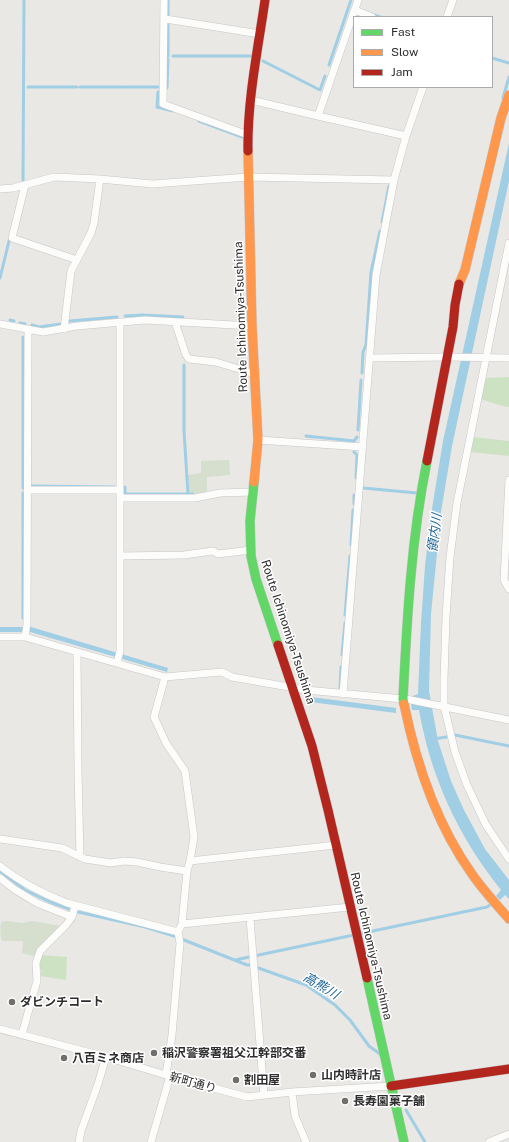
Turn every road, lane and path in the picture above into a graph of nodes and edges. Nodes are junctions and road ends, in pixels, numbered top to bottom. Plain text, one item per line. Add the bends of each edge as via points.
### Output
1 (164, 0) edge
2 (265, 0) edge
3 (358, 0) edge
4 (453, 0) edge
5 (354, 10) junction
6 (369, 16) edge
7 (447, 16) edge
8 (164, 20) junction
9 (260, 34) junction
10 (423, 88) edge
11 (509, 95) edge
12 (251, 100) junction
13 (318, 116) junction
14 (248, 135) junction
15 (406, 136) junction
16 (249, 177) junction
17 (100, 179) junction
18 (394, 180) junction
19 (25, 185) junction
20 (0, 189) edge
21 (509, 243) edge
22 (77, 260) junction
23 (120, 322) junction
24 (175, 322) junction
25 (0, 324) edge
26 (252, 326) junction
27 (64, 328) junction
28 (28, 330) junction
29 (448, 357) junction
30 (369, 358) junction
31 (484, 358) junction
32 (509, 358) edge
33 (255, 374) junction
34 (258, 440) junction
35 (363, 447) junction
36 (509, 480) edge
37 (28, 490) junction
38 (120, 490) junction
39 (253, 492) junction
40 (120, 498) junction
41 (251, 550) junction
42 (120, 556) junction
43 (508, 586) edge
44 (25, 635) junction
45 (0, 637) edge
46 (78, 652) junction
47 (118, 658) junction
48 (165, 677) junction
49 (293, 688) junction
50 (343, 694) junction
51 (404, 699) junction
52 (442, 706) junction
53 (509, 720) edge
54 (0, 839) edge
55 (336, 845) junction
56 (80, 857) junction
57 (509, 859) edge
58 (190, 861) junction
59 (0, 866) edge
60 (187, 871) junction
61 (0, 878) edge
62 (75, 907) junction
63 (350, 907) junction
64 (72, 917) junction
65 (250, 918) junction
66 (509, 919) edge
67 (182, 924) junction
68 (179, 934) junction
69 (0, 1029) edge
70 (22, 1034) junction
71 (106, 1057) junction
72 (509, 1069) edge
73 (168, 1076) junction
74 (391, 1086) junction
75 (292, 1092) junction
76 (264, 1095) junction
77 (509, 1134) edge
78 (79, 1142) edge
79 (151, 1142) edge
80 (306, 1142) edge
81 (404, 1142) edge
82 (489, 1142) edge

1 - 8 street
2 - 9 main road, Route Ichinomiya-Tsushima
3 - 5 street
4 - 7 street
5 - 6 street
5 - 13 street
8 - 9 street
8 - 14 street via 163,104
9 - 12 main road, Route Ichinomiya-Tsushima
10 - 15 street
11 - 29 main road via 501,118 466,270 454,303
12 - 13 street
12 - 14 main road, Route Ichinomiya-Tsushima
13 - 15 street
14 - 16 main road, Route Ichinomiya-Tsushima
15 - 18 street
16 - 17 street via 152,184
16 - 18 street
16 - 26 main road, Route Ichinomiya-Tsushima
17 - 19 street via 54,177
17 - 22 street via 93,228
18 - 30 street via 376,275
19 - 20 street
19 - 22 street via 12,238
21 - 31 street
22 - 27 street via 71,271
23 - 24 street
23 - 27 street
23 - 38 street
24 - 26 street
24 - 33 street via 189,359 216,362
25 - 28 street
26 - 33 main road, Route Ichinomiya-Tsushima
27 - 28 street via 43,332
28 - 37 street
29 - 30 street
29 - 31 street
29 - 51 main road via 422,485 411,566
30 - 35 street
31 - 32 street
31 - 52 street via 452,541
33 - 34 main road, Route Ichinomiya-Tsushima
34 - 35 street
34 - 39 main road, Route Ichinomiya-Tsushima
35 - 50 street
36 - 43 street via 504,580
37 - 38 street
37 - 44 street
38 - 40 street
39 - 40 street via 220,493 195,498
39 - 41 main road, Route Ichinomiya-Tsushima
40 - 42 street
41 - 42 street via 218,554 213,551 184,555
41 - 49 main road, Route Ichinomiya-Tsushima via 256,579
42 - 47 street
44 - 45 street
44 - 46 street
46 - 47 street
46 - 56 street
47 - 48 street
48 - 49 street via 222,672 232,677
48 - 58 street via 154,717 166,743 185,771 194,837
49 - 50 street
49 - 55 main road, Route Ichinomiya-Tsushima via 312,746
50 - 51 street
51 - 52 street
51 - 66 main road via 410,733 439,816 471,873
52 - 53 street
52 - 57 street via 467,785 486,824
54 - 56 street via 62,848
55 - 58 street
55 - 63 main road, Route Ichinomiya-Tsushima
56 - 60 street via 111,863 124,860
58 - 60 street
59 - 62 street via 30,886
60 - 67 street
61 - 64 street via 37,903
62 - 64 street
62 - 68 street via 128,918
63 - 65 street
63 - 74 main road, Route Ichinomiya-Tsushima
64 - 70 street via 40,951 36,963 37,981
65 - 67 street
65 - 76 street
67 - 68 street
68 - 73 street
69 - 70 street, 新町通り
70 - 71 street, 新町通り
71 - 73 street, 新町通り
71 - 78 street
72 - 74 main road
73 - 76 street, 新町通り via 247,1097
73 - 79 street
74 - 75 street, 新町通り
74 - 81 main road, Route Ichinomiya-Tsushima
75 - 76 street, 新町通り
75 - 80 street via 295,1116
77 - 82 street

